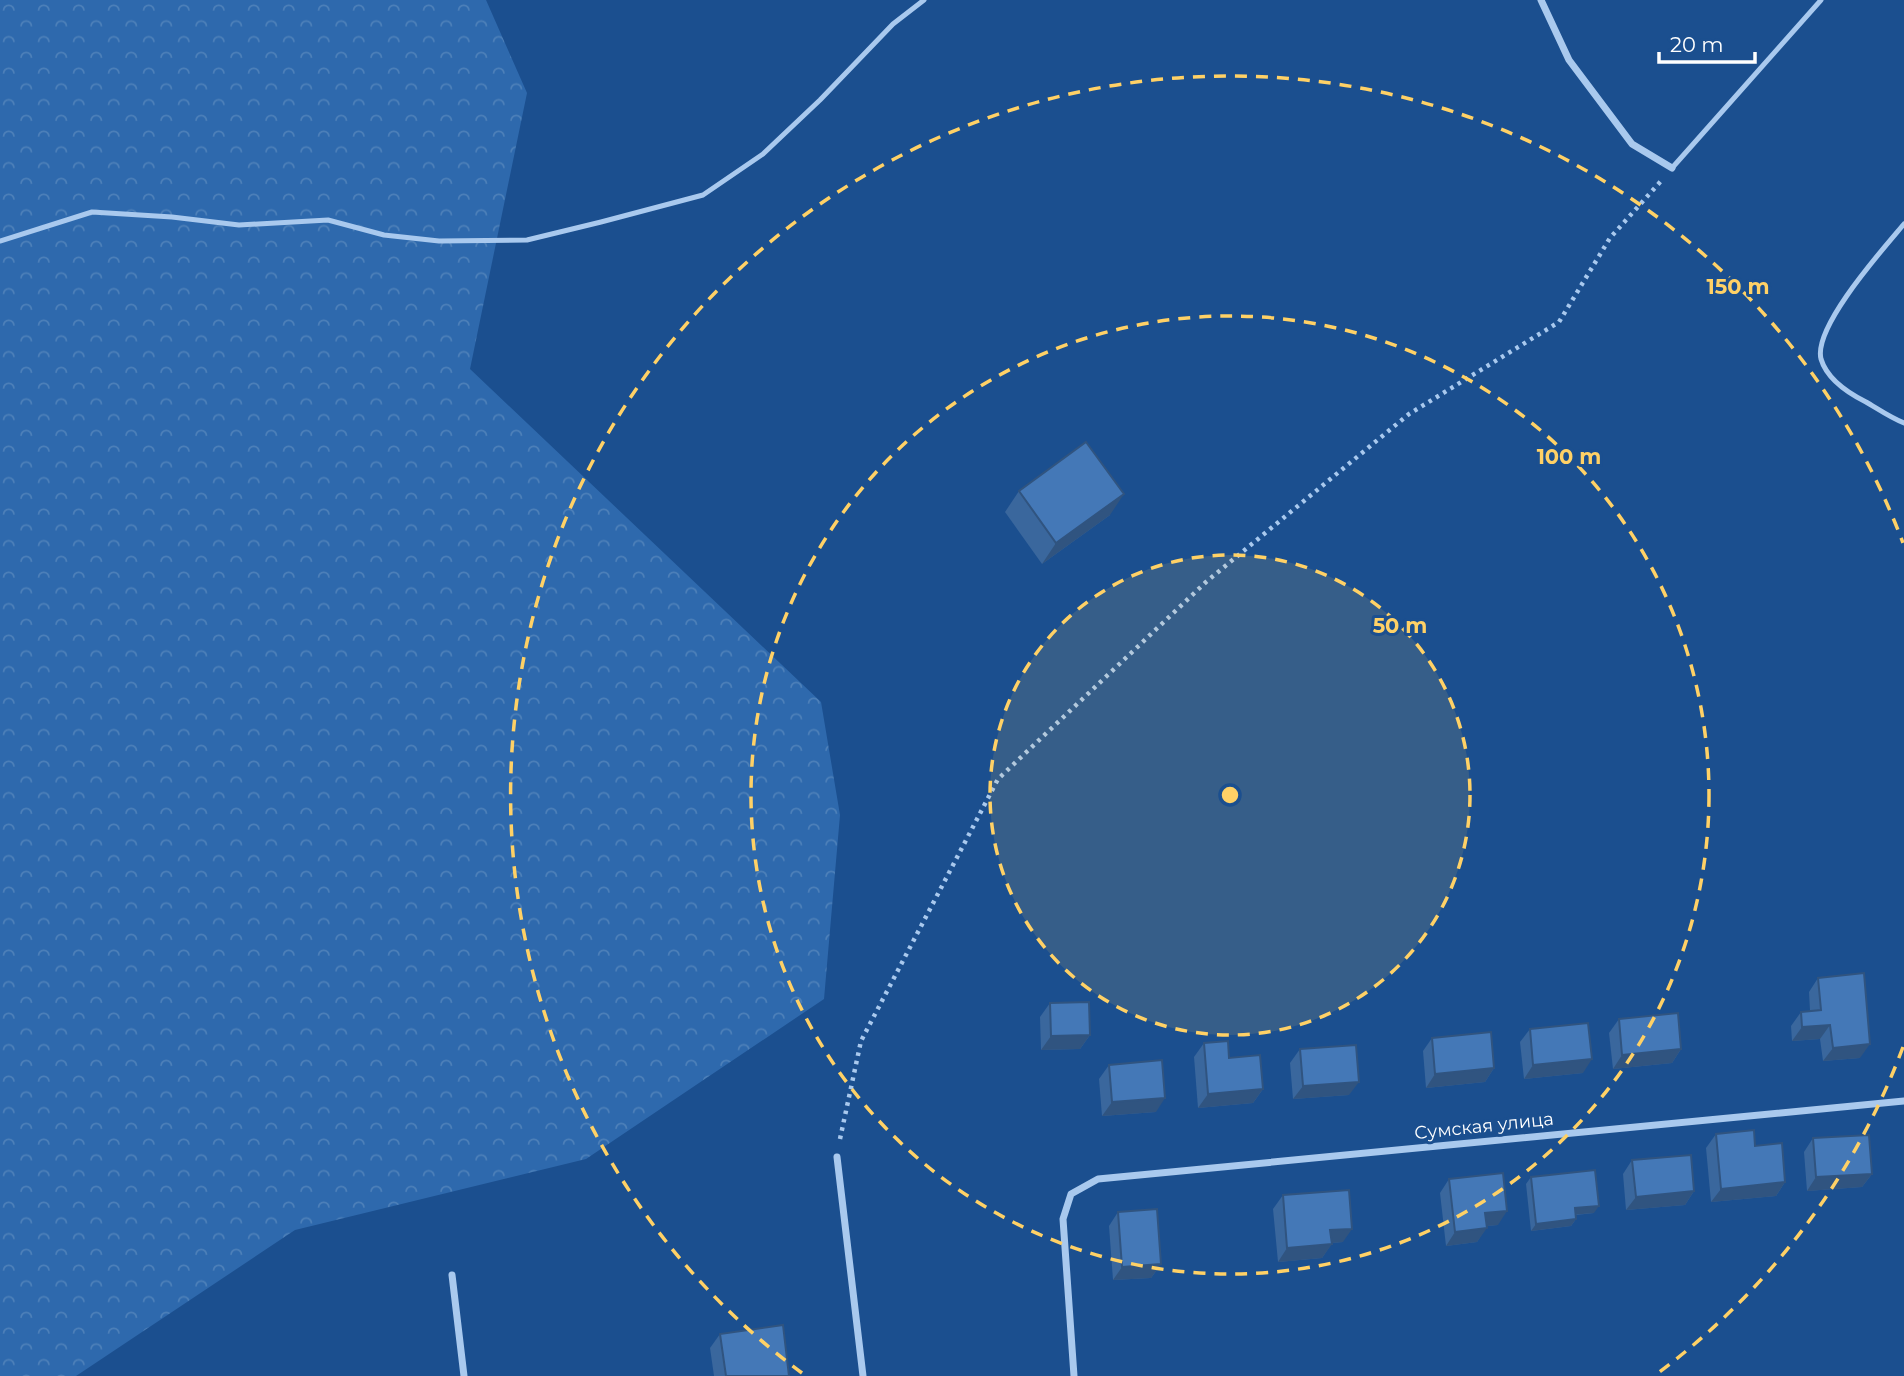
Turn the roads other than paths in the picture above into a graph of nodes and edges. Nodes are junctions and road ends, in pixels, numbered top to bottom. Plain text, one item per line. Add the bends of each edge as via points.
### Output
1 (924, 0) edge
2 (1541, 0) edge
3 (1821, 0) edge
4 (1672, 168) joint
5 (1904, 224) edge
6 (0, 241) edge
7 (1904, 423) edge
8 (1904, 1101) edge
9 (837, 1157) road end
10 (452, 1275) dead end
11 (464, 1376) edge
12 (863, 1376) edge
13 (1074, 1376) edge

1 - 6 lane via 893,24 763,155 703,195 600,222 527,240 439,241 384,235 328,220 239,225 92,212
2 - 4 street via 1569,60 1632,144
3 - 4 lane
5 - 7 lane via 1834,315 1823,336 1820,356 1828,374 1855,396
8 - 13 street, Сумская улица via 1098,1180 1071,1194 1063,1219
9 - 12 street
10 - 11 street

